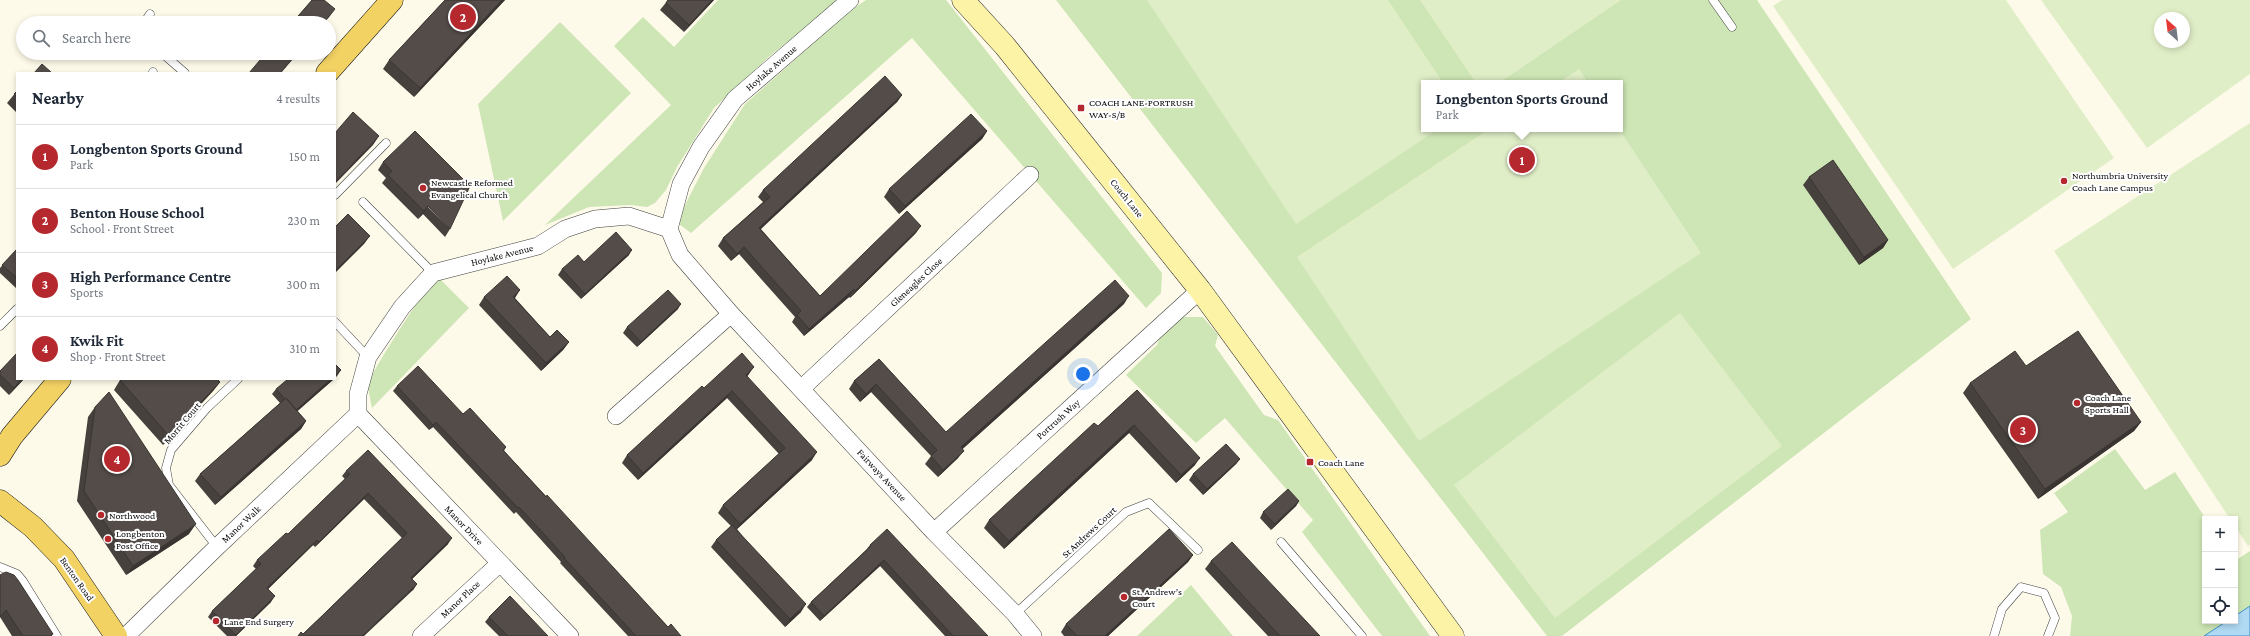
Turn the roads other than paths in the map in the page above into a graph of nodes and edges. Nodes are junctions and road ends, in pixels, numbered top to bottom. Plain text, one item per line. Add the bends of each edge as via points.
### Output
1 (392, 0) edge
2 (850, 0) edge
3 (963, 0) edge
4 (1713, 0) edge
5 (1732, 27) dead end
6 (170, 60) edge
7 (184, 72) edge
8 (327, 72) edge
9 (386, 143) dead end
10 (1030, 175) dead end
11 (336, 194) edge
12 (363, 202) dead end
13 (669, 229) junction
14 (433, 273) junction
15 (1200, 290) junction
16 (16, 310) edge
17 (731, 314) junction
18 (336, 323) edge
19 (0, 326) edge
20 (368, 357) junction
21 (59, 380) edge
22 (237, 380) edge
23 (802, 388) junction
24 (358, 414) junction
25 (616, 416) dead end
26 (0, 455) edge
27 (0, 501) edge
28 (934, 532) junction
29 (1281, 542) dead end
30 (217, 547) junction
31 (1198, 550) dead end
32 (500, 563) junction
33 (0, 568) edge
34 (1015, 614) junction
35 (57, 636) edge
36 (116, 636) edge
37 (126, 636) edge
38 (421, 636) edge
39 (570, 636) edge
40 (1033, 636) edge
41 (1362, 636) edge
42 (1453, 636) edge
43 (1994, 636) edge
44 (2048, 636) edge

1 - 8 main road
2 - 13 street, Hoylake Avenue via 734,99 701,147 681,184
3 - 15 street, Coach Lane via 1005,46
4 - 5 lane
6 - 7 lane
9 - 11 lane
10 - 23 street, Gleneagles Close
12 - 14 lane
13 - 14 street, Hoylake Avenue via 629,216 595,219 566,229 538,246
13 - 17 street, Fairways Avenue via 680,255
14 - 20 street via 402,307
15 - 28 street, Portrush Way
15 - 42 street, Coach Lane
16 - 19 lane
17 - 23 street, Fairways Avenue
17 - 25 street
18 - 20 lane
20 - 24 street via 358,394
21 - 26 main road via 12,436
22 - 30 lane, Morrit Court via 207,408 171,450 166,468 169,485
23 - 28 street, Fairways Avenue
24 - 30 street, Manor Walk
24 - 32 street, Manor Drive
27 - 36 main road, Benton Road via 33,527 64,559
28 - 34 street, Fairways Avenue
29 - 41 lane
30 - 37 street, Manor Walk
31 - 34 lane, St Andrews Court via 1149,503 1126,512
32 - 38 street, Manor Place
32 - 39 street, Manor Drive
33 - 35 lane via 17,574 23,581
34 - 40 street, Fairways Avenue
43 - 44 lane via 2002,609 2021,587 2044,593 2055,618

